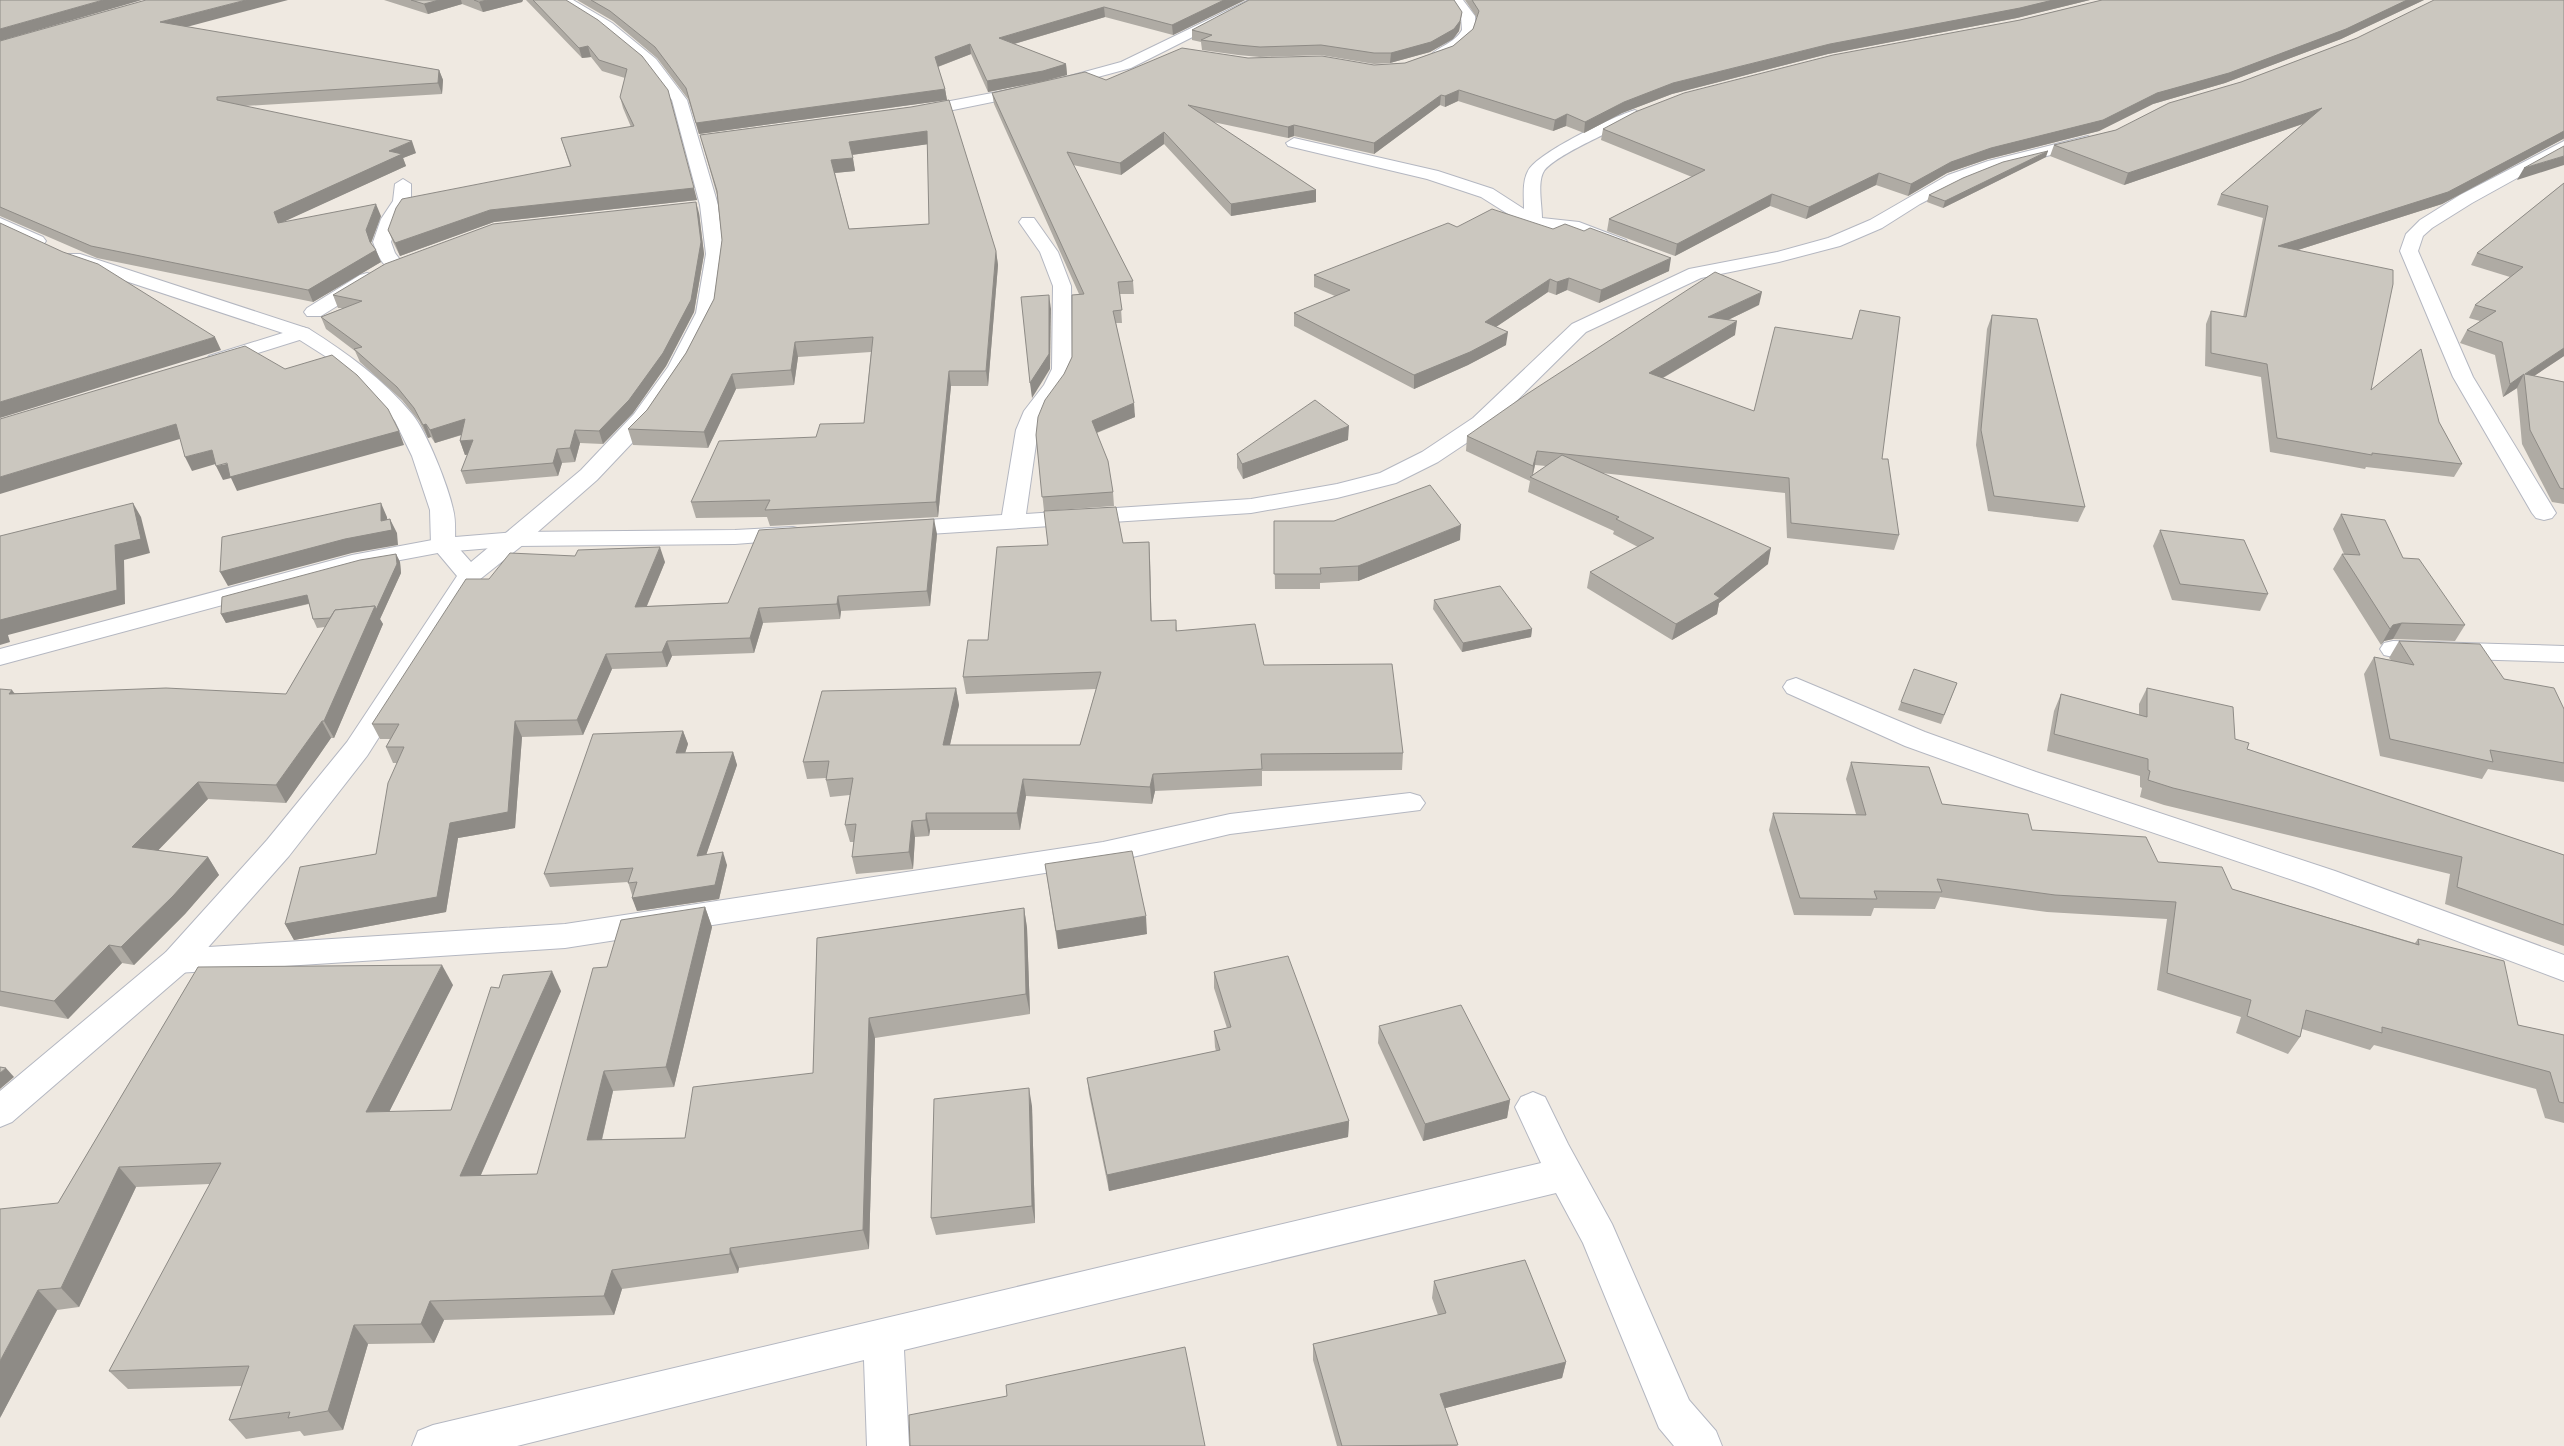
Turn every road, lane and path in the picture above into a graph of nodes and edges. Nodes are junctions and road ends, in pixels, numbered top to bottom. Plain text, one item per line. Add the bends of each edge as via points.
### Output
1 (564, 0) edge
2 (1259, 0) edge
3 (1456, 0) edge
4 (1158, 49) junction
5 (1186, 53) edge
6 (1423, 62) edge
7 (1652, 108) edge
8 (904, 114) edge
9 (2106, 136) edge
10 (1294, 143) edge
11 (2564, 146) edge
12 (403, 184) dead end
13 (1028, 222) dead end
14 (1533, 222) junction
15 (0, 223) edge
16 (1635, 249) edge
17 (412, 258) edge
18 (1670, 263) dead end
19 (395, 265) junction
20 (1696, 273) junction
21 (314, 312) dead end
22 (302, 333) junction
23 (198, 366) edge
24 (2544, 513) dead end
25 (1013, 522) junction
26 (874, 530) edge
27 (814, 533) edge
28 (516, 538) junction
29 (443, 545) junction
30 (470, 575) junction
31 (2393, 649) dead end
32 (2564, 654) edge
33 (0, 657) edge
34 (1796, 687) dead end
35 (1410, 803) dead end
36 (177, 961) junction
37 (2564, 968) edge
38 (1533, 1107) dead end
39 (0, 1112) edge
40 (1567, 1175) junction
41 (883, 1336) junction
42 (447, 1445) edge
43 (888, 1446) edge
44 (1701, 1446) edge

1 - 28 street via 607,26 651,62 679,100 697,142 700,206 715,254 706,314 678,367 642,419 589,475
2 - 4 street
3 - 6 street via 1469,17 1470,28 1464,38 1447,52
4 - 5 street
4 - 8 street via 1126,65 1046,88
7 - 14 street via 1566,150 1537,168 1532,181
9 - 20 street via 1994,164 1954,180 1876,224 1834,242 1779,257
10 - 14 street via 1432,175 1487,193
11 - 24 street via 2426,224 2415,234 2410,251 2462,377
12 - 19 street via 402,201 390,219 382,242
13 - 25 street via 1049,252 1062,286 1062,369 1035,411 1027,430
14 - 16 street via 1573,226
15 - 22 street via 76,259
17 - 19 street
18 - 20 street
19 - 21 street
20 - 25 street via 1580,328 1481,423 1430,457 1388,478 1337,491 1251,506
22 - 23 street
22 - 29 street via 371,384 405,419 423,456 442,510
25 - 26 street
27 - 28 street via 735,537
28 - 29 street
28 - 30 street
29 - 30 street
29 - 33 street via 361,560
30 - 36 street via 357,750 278,848
31 - 32 street
34 - 37 street via 1914,739 2026,780 2324,879
35 - 36 street via 1230,824 1103,853 565,936
36 - 39 street
38 - 40 street
40 - 41 street via 1526,1182
40 - 44 street via 1599,1236 1674,1414
41 - 42 street
41 - 43 street

